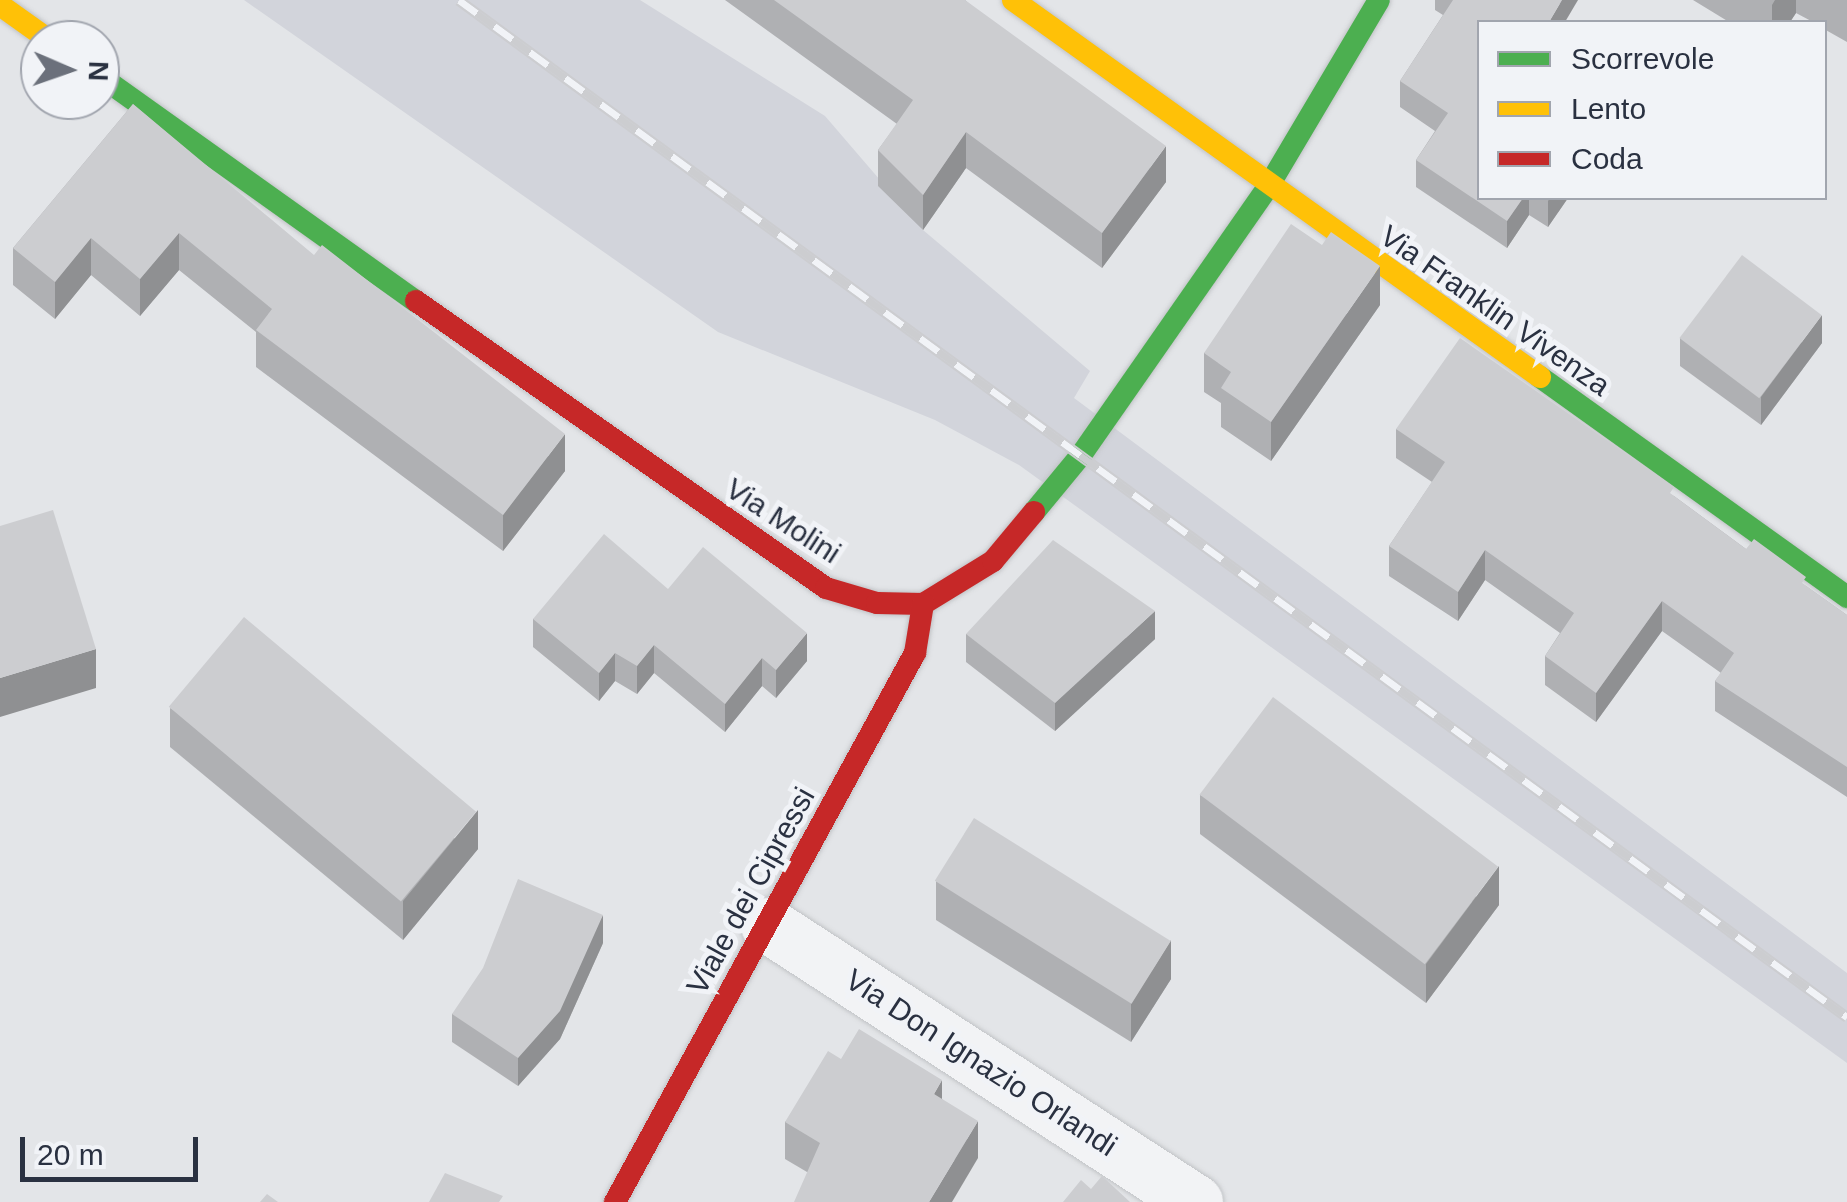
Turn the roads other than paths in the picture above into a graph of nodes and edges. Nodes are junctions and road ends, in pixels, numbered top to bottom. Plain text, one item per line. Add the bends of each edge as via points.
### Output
1 (1013, 0) edge
2 (1379, 0) edge
3 (0, 5) edge
4 (21, 20) edge
5 (120, 90) edge
6 (1268, 187) junction
7 (1847, 597) edge
8 (923, 604) junction
9 (768, 925) junction
10 (615, 1202) edge
11 (1195, 1202) edge

1 - 6 main road, Via Franklin Vivenza
2 - 6 main road
3 - 4 main road
5 - 8 main road, Via Molini via 786,565 826,588 876,602
6 - 7 main road, Via Franklin Vivenza
6 - 8 main road via 1024,530 994,562
8 - 9 main road, Viale dei Cipressi via 915,652
9 - 10 main road, Viale dei Cipressi
9 - 11 street, Via Don Ignazio Orlandi

